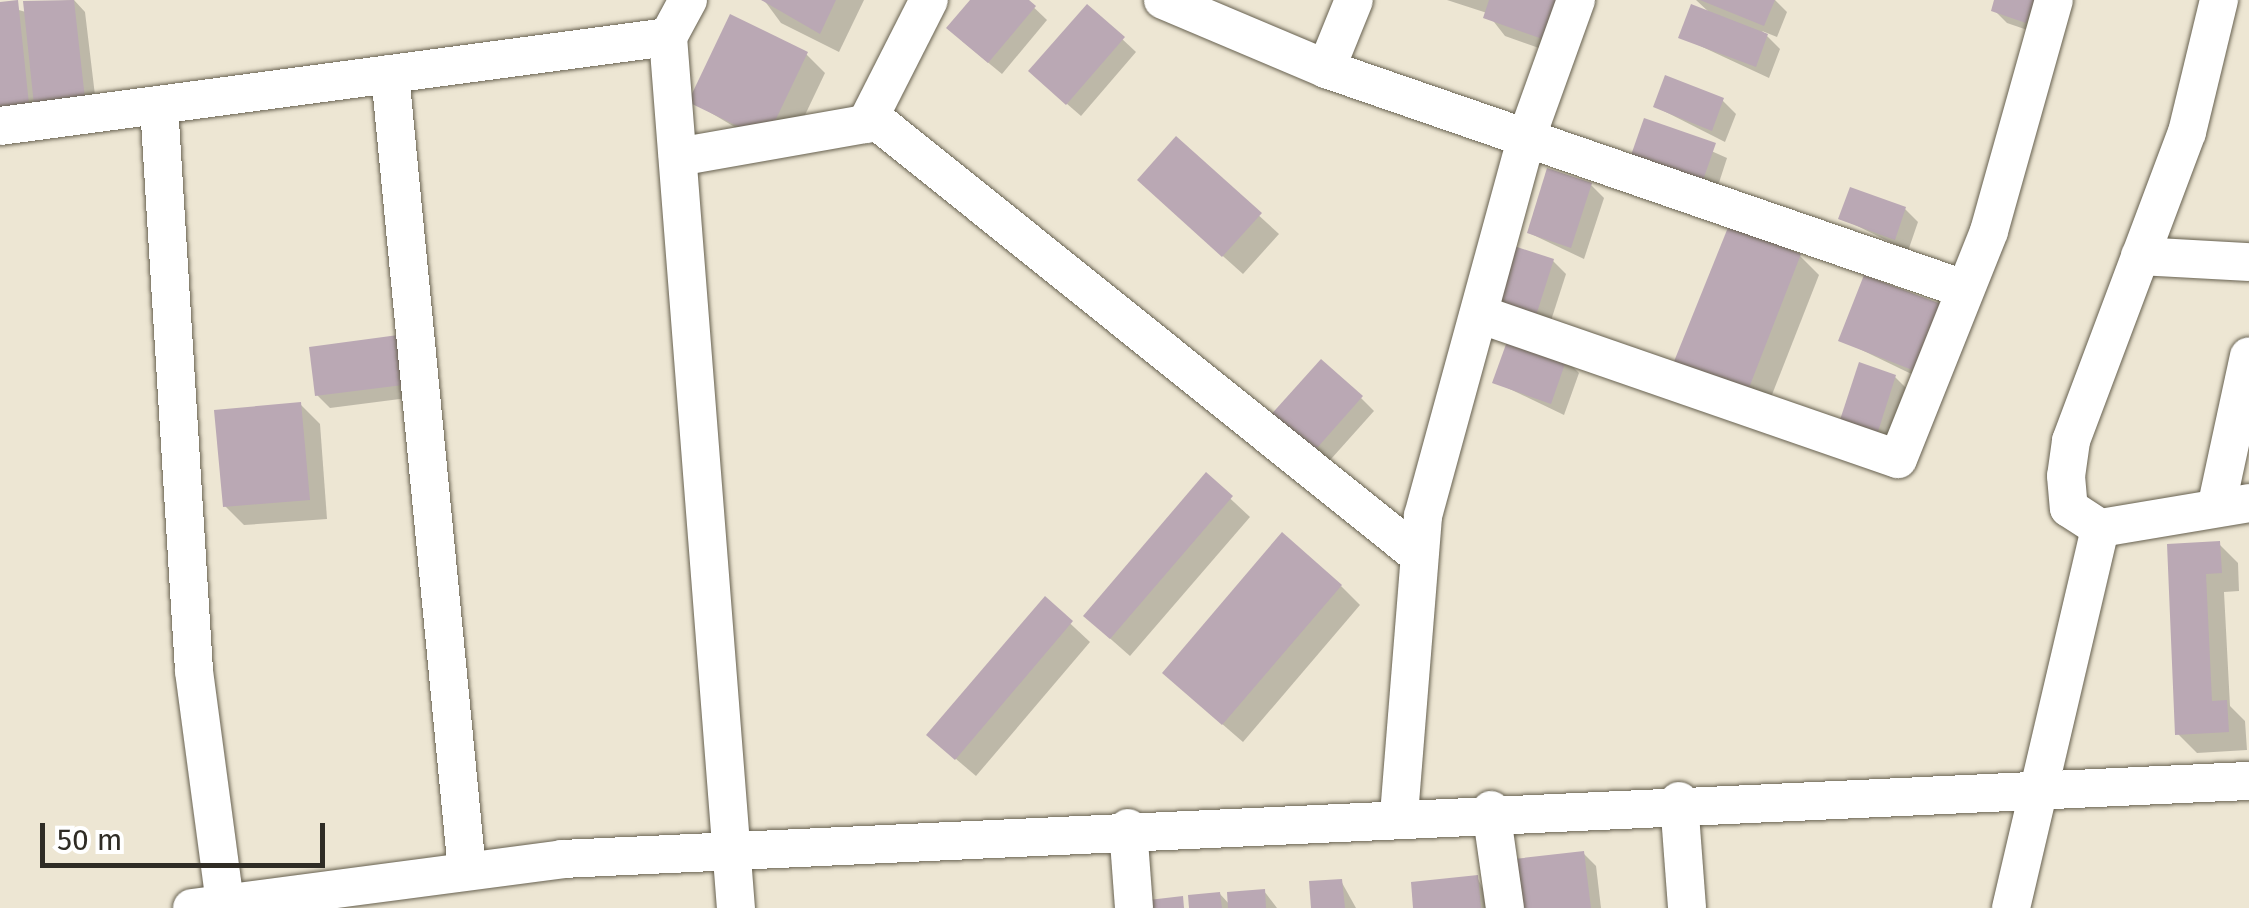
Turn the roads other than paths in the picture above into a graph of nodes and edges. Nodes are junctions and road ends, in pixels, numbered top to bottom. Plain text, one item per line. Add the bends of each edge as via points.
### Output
1 (688, 0) edge
2 (929, 0) edge
3 (1163, 0) edge
4 (1354, 0) edge
5 (1576, 0) edge
6 (2054, 0) edge
7 (2219, 0) edge
8 (668, 37) junction
9 (1326, 69) junction
10 (390, 74) junction
11 (159, 105) junction
12 (873, 118) junction
13 (0, 126) edge
14 (1527, 136) junction
15 (678, 157) junction
16 (2140, 256) junction
17 (2249, 262) edge
18 (1964, 289) junction
19 (1479, 314) junction
20 (2249, 356) edge
21 (2233, 504) edge
22 (2100, 528) junction
23 (1417, 554) junction
24 (2249, 781) edge
25 (2037, 790) junction
26 (1678, 801) junction
27 (1491, 810) junction
28 (1399, 814) junction
29 (1128, 828) junction
30 (732, 850) junction
31 (467, 871) junction
32 (208, 906) edge
33 (736, 908) edge
34 (1134, 908) edge
35 (1506, 908) edge
36 (1687, 908) edge
37 (2011, 908) edge

1 - 8 street
2 - 12 street
3 - 9 street
4 - 9 street
5 - 14 street
6 - 18 street
7 - 16 street via 2187,132
8 - 10 street
8 - 15 street
9 - 14 street
10 - 11 street
10 - 31 street
11 - 13 street
11 - 32 street
12 - 15 street via 857,129
12 - 23 street
14 - 18 street
14 - 19 street
15 - 30 street
16 - 17 street
16 - 22 street via 2071,441 2069,508
18 - 19 street via 1898,459
19 - 23 street
20 - 21 street
21 - 22 street
22 - 25 street
23 - 28 street
24 - 25 street
25 - 26 street
25 - 37 street
26 - 27 street
26 - 36 street
27 - 28 street
27 - 35 street
28 - 29 street
29 - 30 street
29 - 34 street
30 - 31 street
30 - 33 street
31 - 32 street

